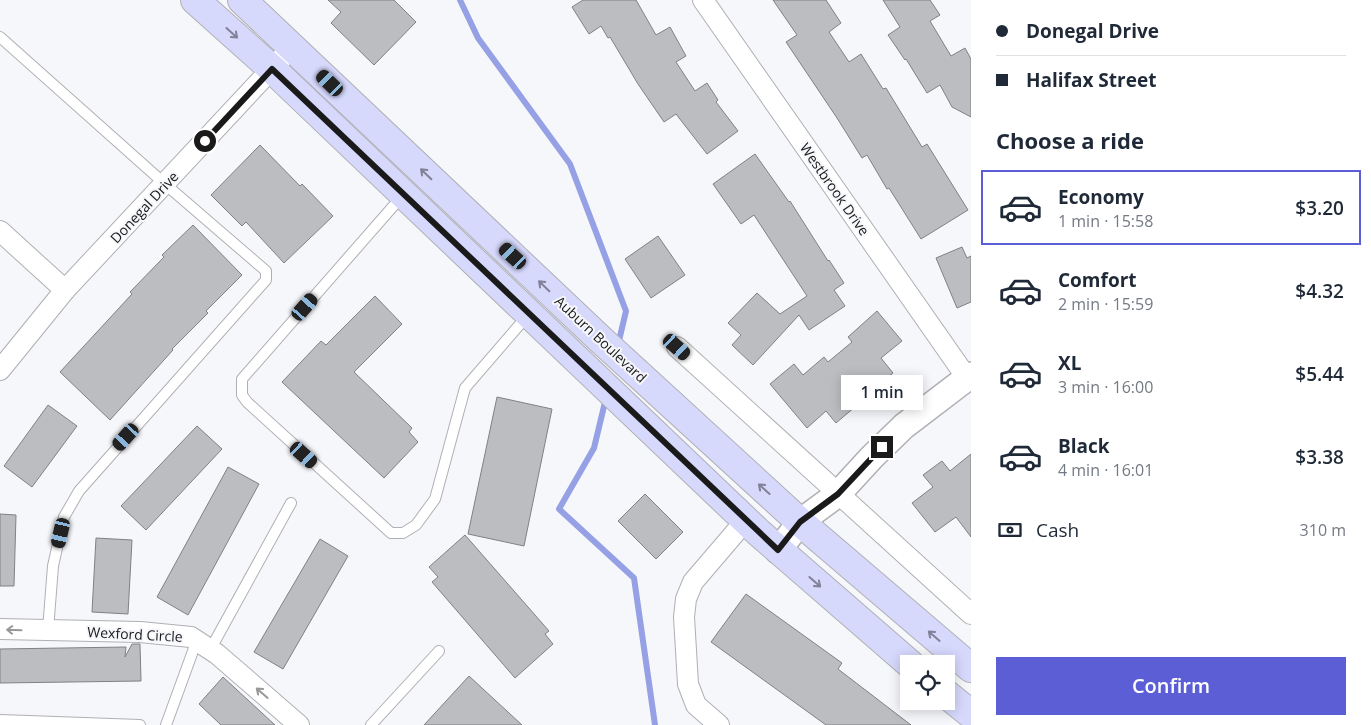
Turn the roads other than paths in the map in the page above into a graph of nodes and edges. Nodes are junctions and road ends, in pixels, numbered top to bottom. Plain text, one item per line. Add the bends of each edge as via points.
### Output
1 (195, 0) edge
2 (703, 0) edge
3 (245, 1) edge
4 (0, 38) edge
5 (292, 47) junction
6 (272, 69) junction
7 (164, 184) junction
8 (403, 194) junction
9 (0, 231) edge
10 (65, 290) junction
11 (529, 314) junction
12 (677, 347) dead end
13 (0, 370) edge
14 (969, 376) edge
15 (838, 494) junction
16 (291, 503) dead end
17 (746, 520) junction
18 (800, 522) junction
19 (778, 550) junction
20 (971, 614) edge
21 (0, 629) edge
22 (48, 630) junction
23 (204, 645) junction
24 (439, 651) dead end
25 (900, 655) edge
26 (971, 668) edge
27 (955, 701) edge
28 (971, 714) edge
29 (0, 720) edge
30 (140, 725) edge
31 (166, 725) edge
32 (298, 725) edge
33 (371, 725) edge
34 (718, 725) edge

1 -> 6 main road
2 - 14 street, Westbrook Drive
3 - 5 main road, Auburn Boulevard
4 - 7 lane
5 - 6 street, Donegal Drive
18 -> 5 main road, Auburn Boulevard
6 - 7 street, Donegal Drive
6 - 8 main road
7 - 10 street, Donegal Drive
7 - 22 lane via 266,271 266,280 78,491 64,517 53,566
8 - 11 main road
8 - 11 lane via 242,380 242,395 247,402 391,533 416,526 435,499 465,388
9 - 10 street
10 - 13 street, Donegal Drive
11 - 17 main road
12 - 15 street
14 - 15 street via 904,426
15 - 18 street
15 - 20 street
16 - 23 lane
17 - 19 main road
17 - 34 street via 693,582 686,599 688,684 696,705
18 - 19 street
26 -> 18 main road, Auburn Boulevard
19 -> 25 main road
22 -> 21 street, Wexford Circle
22 - 23 street, Wexford Circle via 191,637
23 - 31 lane
32 -> 23 street, Wexford Circle
24 - 33 lane
27 - 28 main road
29 - 30 lane

